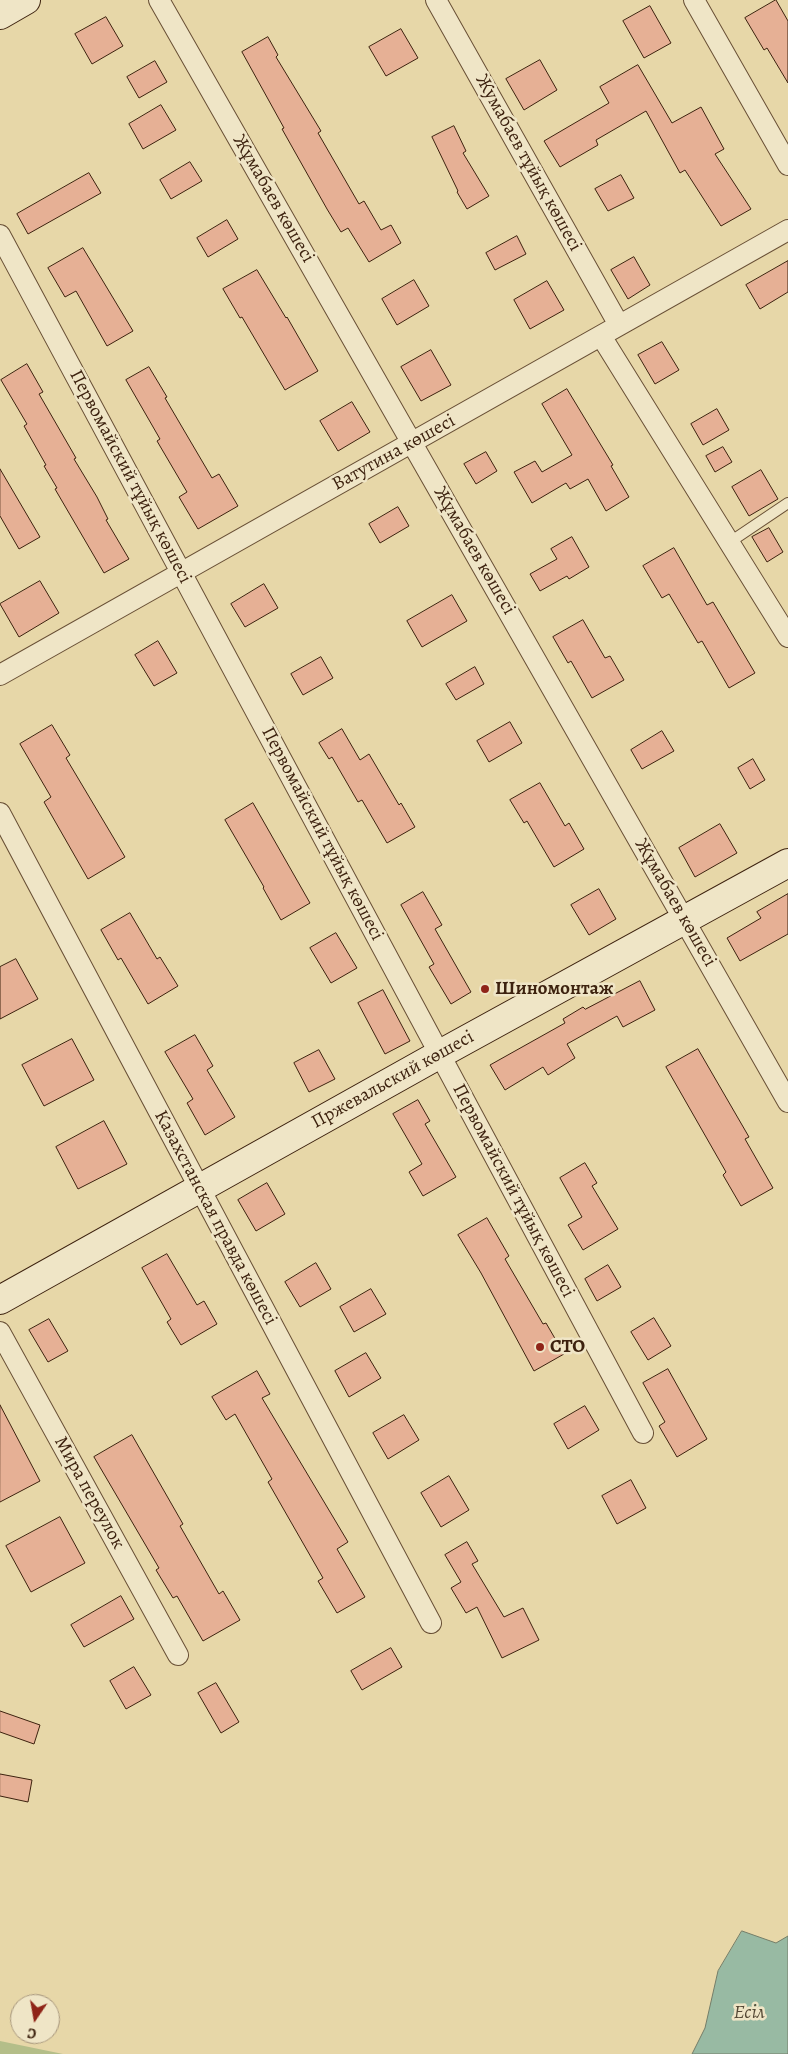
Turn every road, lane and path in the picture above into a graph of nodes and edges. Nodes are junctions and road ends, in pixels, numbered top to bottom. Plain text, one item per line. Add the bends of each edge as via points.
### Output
1 (26, 0) edge
2 (160, 0) edge
3 (436, 0) edge
4 (694, 0) edge
5 (0, 15) edge
6 (788, 165) edge
7 (788, 230) edge
8 (0, 235) edge
9 (620, 325) junction
10 (601, 336) junction
11 (412, 443) junction
12 (788, 503) edge
13 (730, 542) junction
14 (182, 573) junction
15 (788, 637) edge
16 (0, 676) edge
17 (0, 813) edge
18 (788, 863) edge
19 (685, 921) junction
20 (440, 1054) junction
21 (788, 1102) edge
22 (199, 1188) junction
23 (0, 1300) edge
24 (0, 1332) edge
25 (644, 1433) dead end
26 (431, 1623) dead end
27 (178, 1655) dead end

1 - 5 street
2 - 11 street, Жұмабаев көшесі
3 - 9 street, Жумабаев тұйық көшесі
4 - 6 street
7 - 9 street, Ватутина көшесі
8 - 14 street, Первомайский тұйық көшесі
9 - 10 street, Ватутина көшесі
10 - 11 street, Ватутина көшесі
10 - 13 street
11 - 14 street, Ватутина көшесі
11 - 19 street, Жұмабаев көшесі
12 - 13 lane
13 - 15 street
14 - 16 street, Ватутина көшесі
14 - 20 street, Первомайский тұйық көшесі
17 - 22 street, Казахстанская правда көшесі
18 - 19 street, Пржевальский көшесі
19 - 20 street, Пржевальский көшесі
19 - 21 street, Жұмабаев көшесі
20 - 22 street, Пржевальский көшесі
20 - 25 street, Первомайский тұйық көшесі
22 - 23 street, Пржевальский көшесі
22 - 26 street, Казахстанская правда көшесі
24 - 27 street, Мира переулок

